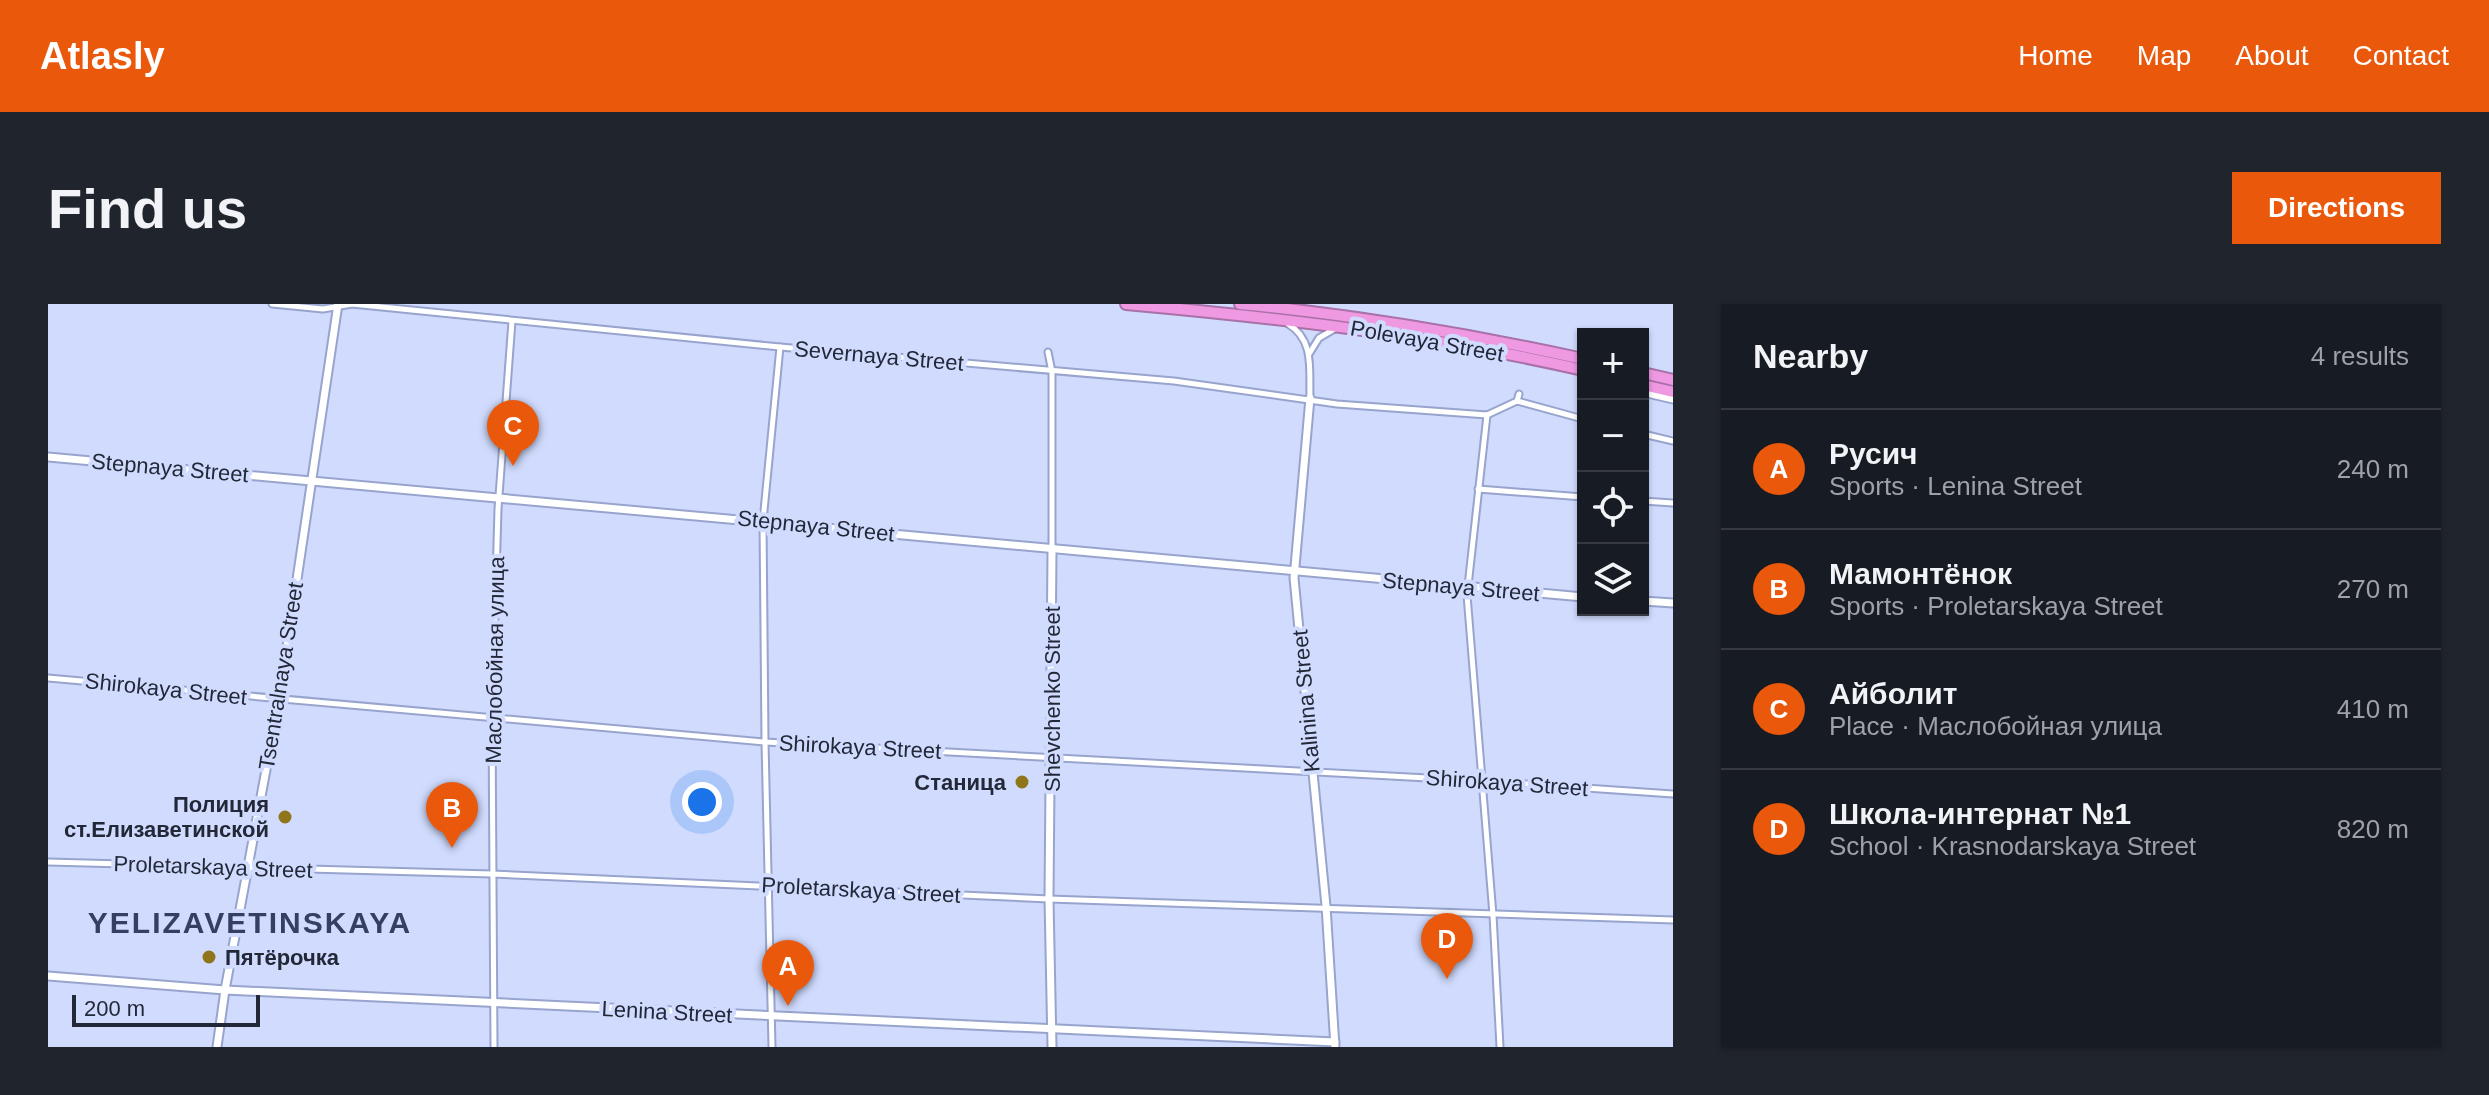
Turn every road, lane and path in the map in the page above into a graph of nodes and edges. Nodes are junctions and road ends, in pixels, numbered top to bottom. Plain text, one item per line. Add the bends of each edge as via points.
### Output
1 (272, 304) edge
2 (1126, 304) edge
3 (1240, 304) edge
4 (337, 305) edge
5 (1296, 307) edge
6 (1271, 317) junction
7 (512, 321) junction
8 (1350, 327) junction
9 (780, 347) junction
10 (1048, 352) dead end
11 (1309, 355) junction
12 (1577, 358) edge
13 (1577, 370) edge
14 (1052, 372) junction
15 (1649, 374) edge
16 (1673, 380) edge
17 (1649, 386) edge
18 (1673, 392) edge
19 (1649, 393) edge
20 (1310, 398) junction
21 (1673, 399) edge
22 (1487, 415) junction
23 (1577, 417) edge
24 (1649, 435) edge
25 (1673, 441) edge
26 (48, 457) edge
27 (313, 481) junction
28 (1478, 489) junction
29 (500, 497) junction
30 (1577, 497) edge
31 (1649, 501) edge
32 (1673, 503) edge
33 (763, 521) junction
34 (1052, 550) junction
35 (1294, 571) junction
36 (1468, 588) junction
37 (1577, 597) edge
38 (1649, 601) edge
39 (1673, 603) edge
40 (48, 678) edge
41 (279, 700) junction
42 (492, 718) junction
43 (765, 742) junction
44 (1052, 760) junction
45 (1312, 773) junction
46 (1483, 781) junction
47 (1673, 794) edge
48 (48, 862) edge
49 (249, 868) junction
50 (492, 874) junction
51 (768, 885) junction
52 (1049, 899) junction
53 (1326, 906) junction
54 (1493, 915) junction
55 (1673, 920) edge
56 (48, 976) edge
57 (225, 990) junction
58 (495, 1003) junction
59 (772, 1017) junction
60 (1052, 1030) junction
61 (1335, 1044) edge
62 (217, 1047) edge
63 (494, 1047) edge
64 (772, 1047) edge
65 (1052, 1047) edge
66 (1500, 1047) edge

1 - 4 street, Severnaya Street via 323,309
2 - 6 highway, Polevaya Street
3 - 5 highway, Polevaya Street
4 - 7 street, Severnaya Street
4 - 27 street, Tsentralnaya Street
5 - 12 highway, Polevaya Street
6 - 8 highway, Polevaya Street
6 - 11 street via 1301,334
7 - 9 street, Severnaya Street
7 - 29 street, Маслобойная улица
8 - 11 street via 1326,332
8 - 13 highway, Polevaya Street
9 - 14 street, Severnaya Street
9 - 33 street
10 - 14 street, Shevchenko Street
11 - 20 street, Kalinina Street
14 - 20 street, Severnaya Street
14 - 34 street, Shevchenko Street
15 - 16 highway
17 - 18 highway
19 - 21 street
20 - 22 street, Severnaya Street
20 - 35 street, Kalinina Street
22 - 23 street via 1518,398
22 - 28 street
24 - 25 street
26 - 27 street, Stepnaya Street
27 - 29 street, Stepnaya Street
27 - 41 street, Tsentralnaya Street
28 - 30 street
28 - 36 street
29 - 33 street, Stepnaya Street
29 - 42 street, Маслобойная улица
31 - 32 street
33 - 34 street, Stepnaya Street
33 - 43 street
34 - 35 street, Stepnaya Street
34 - 44 street, Shevchenko Street
35 - 36 street, Stepnaya Street
35 - 45 street, Kalinina Street
36 - 37 street, Stepnaya Street
36 - 46 street
38 - 39 street
40 - 41 street, Shirokaya Street
41 - 42 street, Shirokaya Street
41 - 49 street, Tsentralnaya Street
42 - 43 street, Shirokaya Street
42 - 50 street, Маслобойная улица
43 - 44 street, Shirokaya Street
43 - 51 street
44 - 45 street, Shirokaya Street
44 - 52 street, Shevchenko Street
45 - 46 street, Shirokaya Street
45 - 53 street, Kalinina Street
46 - 47 street, Shirokaya Street
46 - 54 street
48 - 49 street, Proletarskaya Street
49 - 50 street, Proletarskaya Street
49 - 57 street, Tsentralnaya Street
50 - 51 street, Proletarskaya Street
50 - 58 street, Маслобойная улица
51 - 52 street, Proletarskaya Street
51 - 59 street
52 - 53 street, Proletarskaya Street
52 - 60 street, Shevchenko Street
53 - 54 street, Proletarskaya Street
53 - 61 street, Kalinina Street
54 - 55 street, Proletarskaya Street
54 - 66 street
56 - 57 street, Lenina Street
57 - 58 street, Lenina Street
57 - 62 street, Tsentralnaya Street
58 - 59 street, Lenina Street
58 - 63 street, Маслобойная улица
59 - 60 street, Lenina Street
59 - 64 street
60 - 61 street, Lenina Street
60 - 65 street, Shevchenko Street

